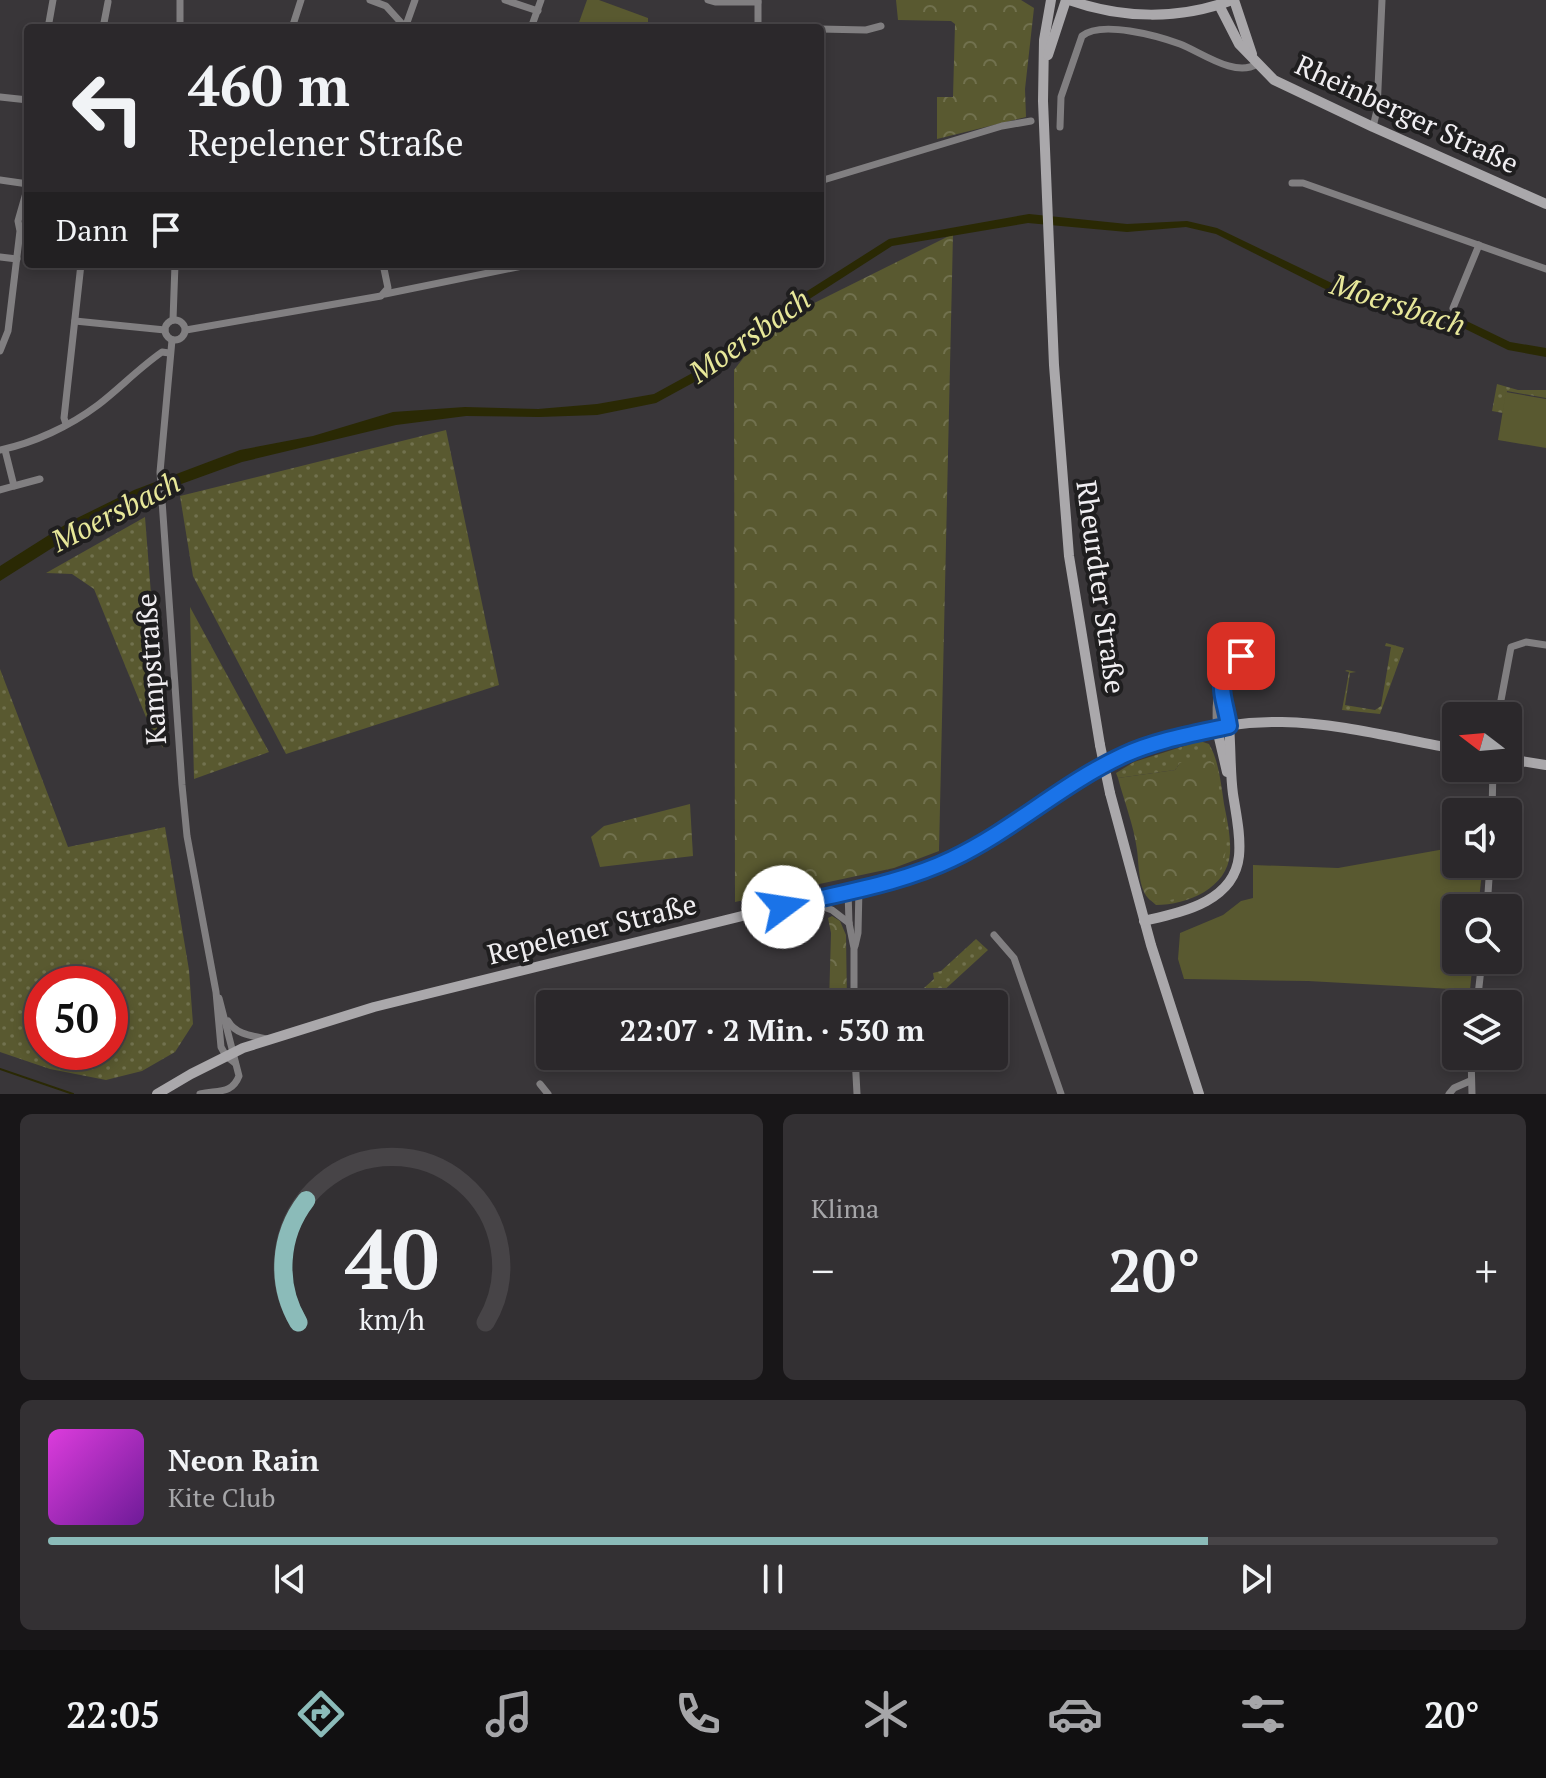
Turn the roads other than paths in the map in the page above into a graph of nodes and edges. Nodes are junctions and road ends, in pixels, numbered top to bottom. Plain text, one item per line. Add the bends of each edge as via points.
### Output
1 (53, 0) edge
2 (180, 0) edge
3 (301, 0) edge
4 (370, 0) edge
5 (415, 0) edge
6 (505, 0) edge
7 (541, 0) edge
8 (708, 0) edge
9 (1051, 0) edge
10 (1068, 0) edge
11 (1233, 0) edge
12 (1382, 0) edge
13 (758, 1) edge
14 (108, 2) edge
15 (1219, 5) junction
16 (538, 11) junction
17 (49, 24) edge
18 (104, 24) edge
19 (180, 24) edge
20 (293, 24) edge
21 (402, 24) edge
22 (406, 24) edge
23 (533, 24) edge
24 (758, 24) edge
25 (881, 26) dead end
26 (824, 29) edge
27 (1256, 61) junction
28 (1044, 72) junction
29 (0, 97) edge
30 (24, 100) edge
31 (1031, 121) dead end
32 (1060, 127) dead end
33 (1373, 127) junction
34 (0, 180) edge
35 (824, 180) edge
36 (1292, 183) dead end
37 (24, 184) edge
38 (24, 199) edge
39 (1546, 204) edge
40 (24, 232) edge
41 (1479, 245) junction
42 (0, 257) edge
43 (17, 259) junction
44 (81, 268) edge
45 (175, 268) edge
46 (383, 268) edge
47 (512, 268) edge
48 (1546, 269) edge
49 (386, 293) junction
50 (1453, 308) dead end
51 (173, 320) junction
52 (75, 321) junction
53 (165, 330) junction
54 (186, 330) junction
55 (172, 340) junction
56 (0, 351) edge
57 (169, 353) junction
58 (66, 424) junction
59 (2, 450) edge
60 (40, 479) dead end
61 (14, 486) junction
62 (0, 490) edge
63 (1546, 645) edge
64 (1241, 656) dead end
65 (1220, 686) junction
66 (1501, 702) edge
67 (1229, 726) junction
68 (1217, 729) junction
69 (1442, 747) edge
70 (1522, 761) edge
71 (1546, 765) edge
72 (1232, 789) junction
73 (854, 890) junction
74 (806, 901) junction
75 (1144, 921) junction
76 (849, 923) junction
77 (994, 935) dead end
78 (854, 948) junction
79 (854, 990) edge
80 (216, 992) junction
81 (223, 1011) junction
82 (268, 1039) junction
83 (232, 1057) junction
84 (856, 1070) edge
85 (1470, 1070) edge
86 (1470, 1081) junction
87 (540, 1084) dead end
88 (157, 1094) edge
89 (200, 1094) edge
90 (548, 1094) edge
91 (857, 1094) edge
92 (1061, 1094) edge
93 (1199, 1094) edge
94 (1449, 1094) edge
95 (1471, 1094) edge

1 - 17 street
2 - 19 street
3 - 20 street
4 - 21 street via 386,6
5 - 22 street
6 - 16 street
7 - 16 street
8 - 13 street
9 - 28 main road, Rheurdter Straße
10 - 15 main road via 1163,15
10 - 28 main road, Rheurdter Straße
11 - 15 main road
11 - 27 main road
12 - 33 street
13 - 24 street
14 - 18 street
15 - 27 main road, Rheinberger Straße via 1239,44
16 - 23 street
25 - 26 street
27 - 32 street via 1248,68 1230,66 1179,44 1126,31 1087,32 1061,97
27 - 33 main road, Rheinberger Straße via 1274,80
28 - 75 main road, Rheurdter Straße, bridge via 1054,365 1069,556 1100,745
29 - 30 street
31 - 35 street
33 - 39 main road, Rheinberger Straße
34 - 37 street
36 - 41 street
38 - 40 street via 18,221
40 - 43 street
41 - 48 street
41 - 50 street
42 - 43 street
43 - 56 street via 8,331
44 - 52 street
45 - 51 street
46 - 49 street
47 - 49 street
49 - 54 street
51 - 53 street
51 - 54 street
52 - 53 street
52 - 58 street
53 - 55 street
54 - 55 street via 181,339
55 - 57 street, Kampstraße
57 - 58 street via 162,352
57 - 80 street, Kampstraße via 162,507 187,836
58 - 59 street
59 - 61 street
60 - 61 street
61 - 62 street
63 - 66 street via 1526,642 1511,647
64 - 65 street via 1225,670
65 - 67 street
65 - 68 street
67 - 68 main road, Repelener Straße
67 - 69 main road, Repelener Straße via 1283,722
67 - 72 main road
68 - 72 main road
68 - 73 main road, Repelener Straße via 1171,738 1123,756 956,857
70 - 71 main road
72 - 75 main road via 1239,854 1228,884 1183,912
73 - 74 main road, Repelener Straße
73 - 76 street
73 - 78 street
74 - 76 street
74 - 82 main road, Repelener Straße via 374,1007
75 - 93 main road, Rheurdter Straße
76 - 78 street
77 - 92 street via 1014,958
78 - 79 street
80 - 81 street, Kampstraße
80 - 83 street, Kampstraße via 221,1047
81 - 82 street, Kampstraße via 235,1029
81 - 83 street, Kampstraße
82 - 83 main road, Repelener Straße
83 - 88 main road, Repelener Straße
83 - 89 street via 239,1076 233,1089
84 - 91 street
85 - 86 street
86 - 94 street
86 - 95 street
87 - 90 street

